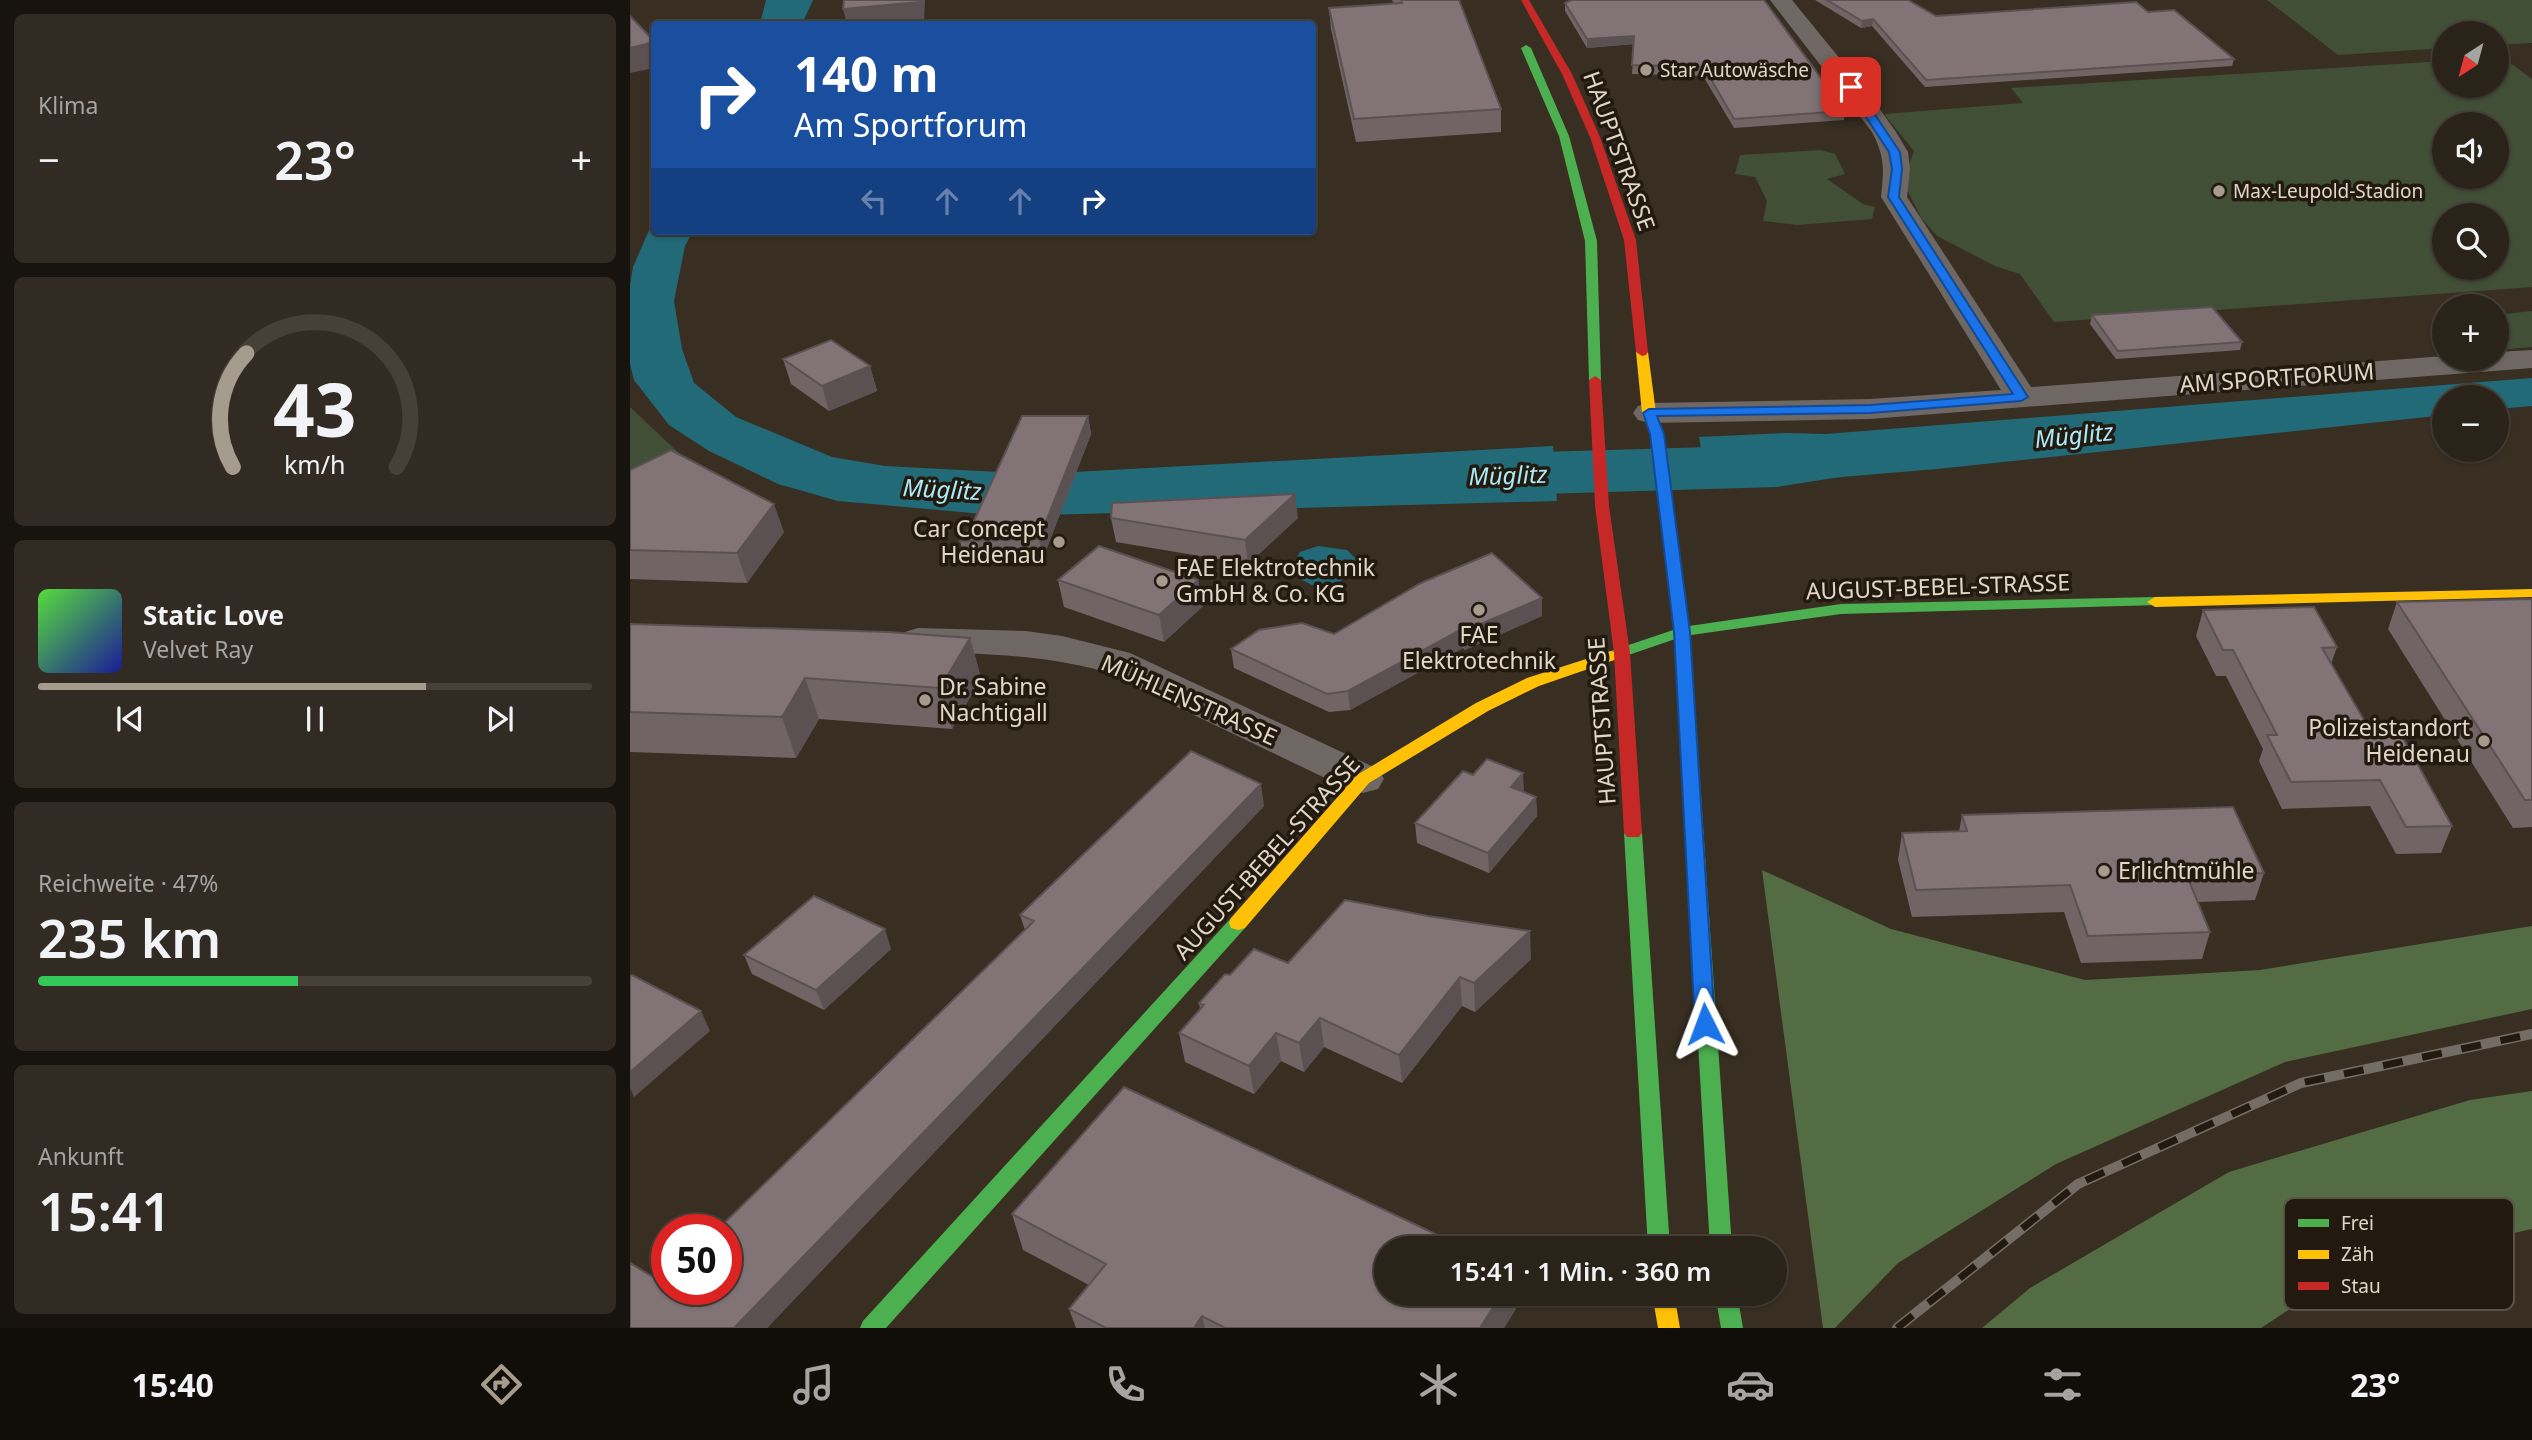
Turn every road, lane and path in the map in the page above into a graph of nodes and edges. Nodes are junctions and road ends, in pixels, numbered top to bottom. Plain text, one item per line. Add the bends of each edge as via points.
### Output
1 (1525, 0) edge
2 (1781, 0) edge
3 (1516, 27) dead end
4 (2532, 359) edge
5 (2021, 397) junction
6 (1653, 423) junction
7 (2532, 593) edge
8 (1682, 632) junction
9 (890, 639) edge
10 (1622, 653) junction
11 (1363, 779) junction
12 (1658, 1236) edge
13 (1720, 1236) edge
14 (1665, 1306) edge
15 (1728, 1306) edge
16 (871, 1328) edge
17 (1669, 1328) edge
18 (1732, 1328) edge

1 - 6 main road, HAUPTSTRASSE via 1567,74 1595,137 1630,240
2 - 5 street via 1884,132 1895,152 1894,197
3 - 10 main road, HAUPTSTRASSE via 1564,136 1591,241 1602,506
4 - 5 street, AM SPORTFORUM
5 - 6 street, AM SPORTFORUM
6 - 8 main road, HAUPTSTRASSE
7 - 8 main road, AUGUST-BEBEL-STRASSE via 1842,609
8 - 10 main road, AUGUST-BEBEL-STRASSE
8 - 13 main road, HAUPTSTRASSE
9 - 11 street, MÜHLENSTRASSE via 1026,643 1115,662
10 - 11 main road, AUGUST-BEBEL-STRASSE via 1533,682
10 - 12 main road, HAUPTSTRASSE
11 - 16 main road, AUGUST-BEBEL-STRASSE via 1273,885
14 - 17 main road
15 - 18 main road

